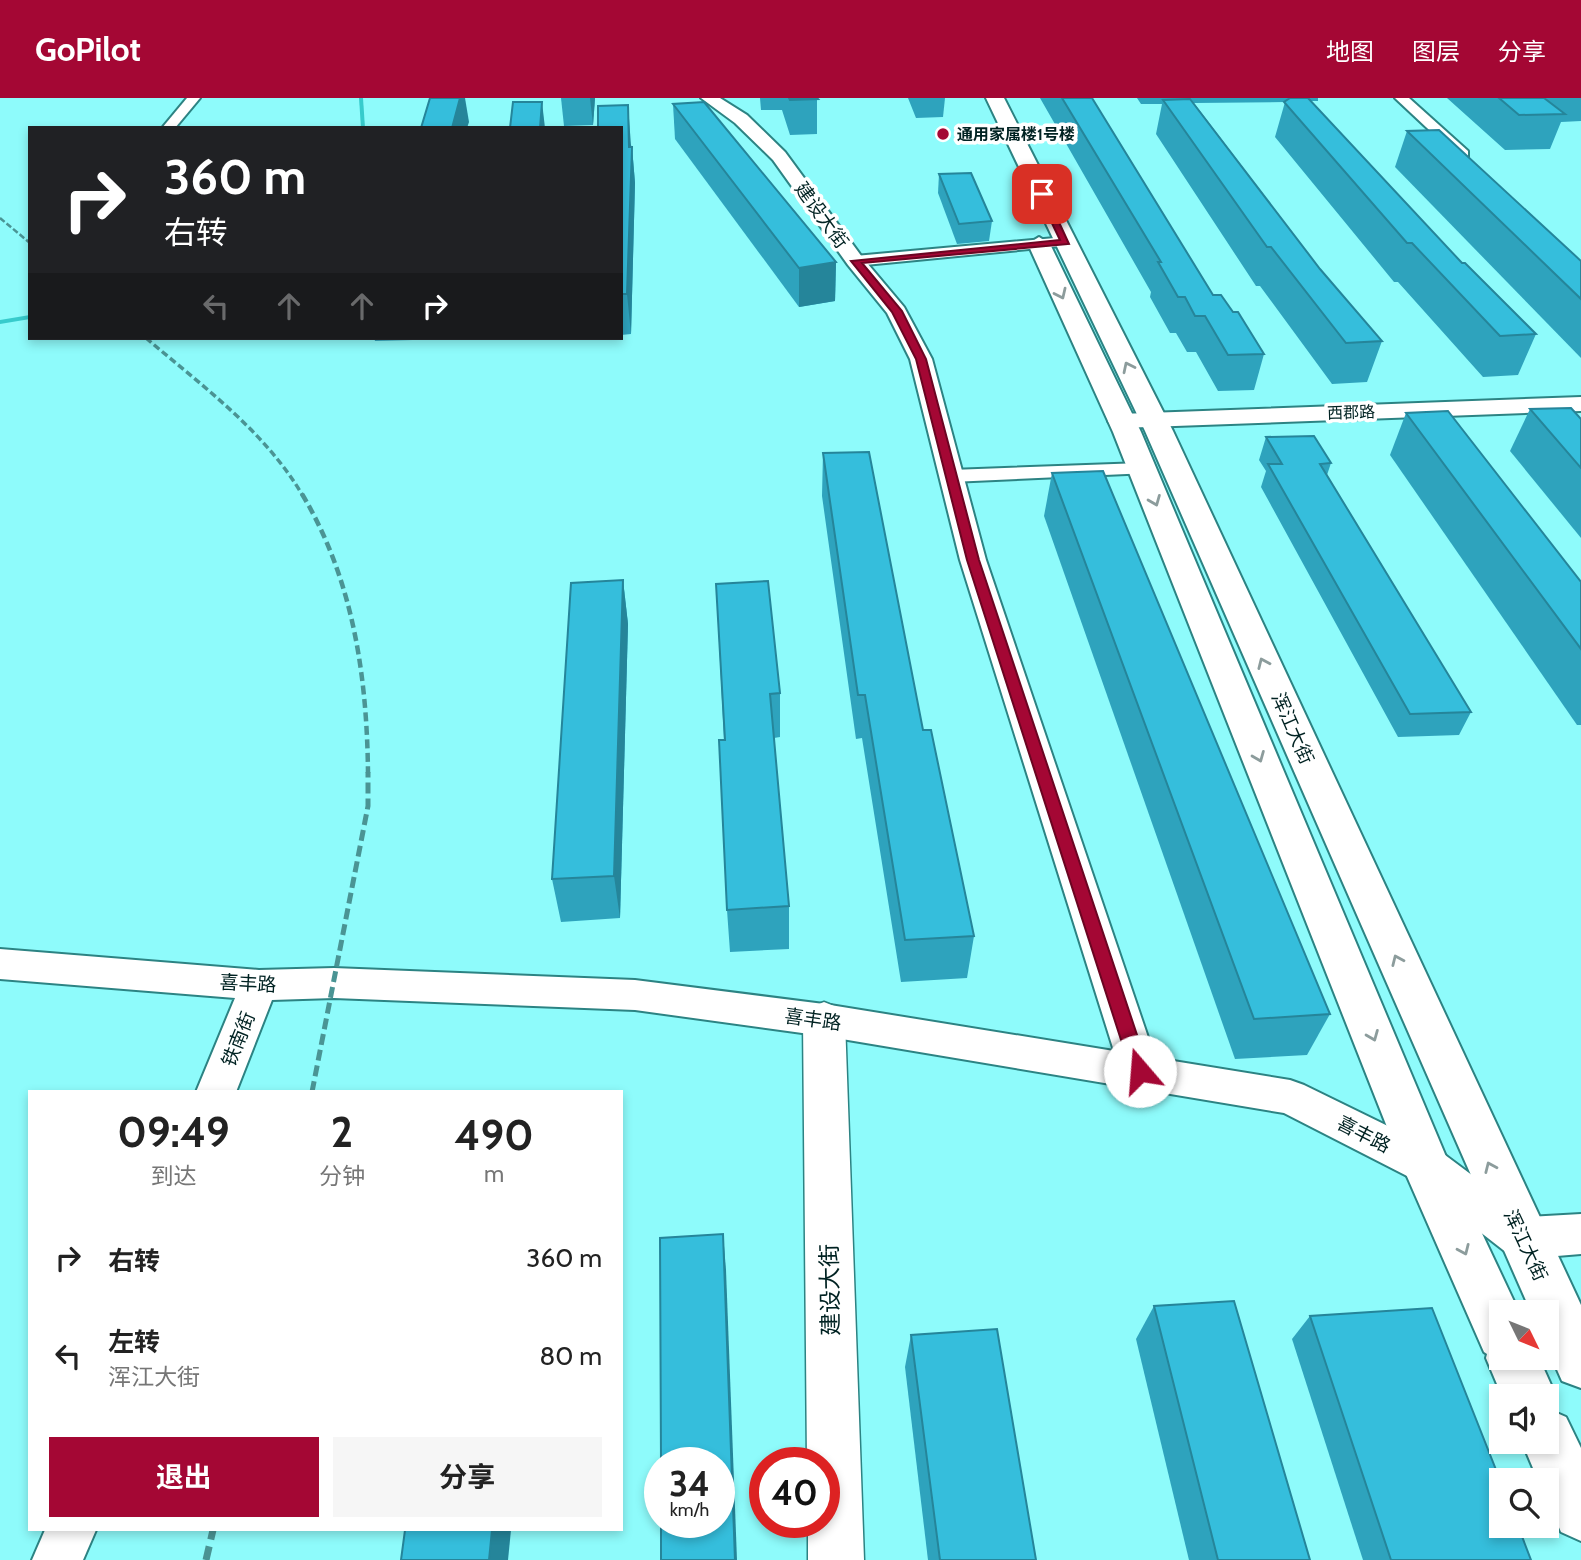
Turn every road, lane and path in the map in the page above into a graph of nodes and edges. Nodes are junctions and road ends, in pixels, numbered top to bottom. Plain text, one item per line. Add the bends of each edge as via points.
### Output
1 (194, 98) edge
2 (709, 98) edge
3 (971, 98) edge
4 (995, 98) edge
5 (1401, 98) edge
6 (170, 126) edge
7 (1471, 162) edge
8 (1052, 243) junction
9 (856, 261) junction
10 (1581, 404) edge
11 (1581, 419) edge
12 (1140, 426) junction
13 (1142, 469) junction
14 (951, 475) junction
15 (0, 964) edge
16 (260, 985) junction
17 (824, 1020) junction
18 (1140, 1071) junction
19 (217, 1090) edge
20 (1426, 1165) junction
21 (1581, 1234) edge
22 (1522, 1238) junction
23 (1489, 1305) edge
24 (1581, 1362) edge
25 (1555, 1454) edge
26 (1581, 1512) edge
27 (71, 1531) edge
28 (57, 1560) edge
29 (836, 1560) edge

1 - 6 street
2 - 9 street, 建设大街 via 741,119 779,156
3 - 8 main road
4 - 8 main road, 浑江大街
5 - 7 street
8 - 9 street
8 - 12 main road, 浑江大街
9 - 14 street, 建设大街 via 897,311 921,359
10 - 12 street, 西郡路
11 - 12 street, 西郡路
12 - 13 main road
22 -> 12 main road, 浑江大街
13 - 14 street
13 -> 20 main road
14 - 18 street, 建设大街 via 973,560
15 - 16 street, 喜丰路
16 - 17 street, 喜丰路 via 635,995
16 - 19 street, 铁南街
17 - 18 street, 喜丰路
17 - 29 main road, 建设大街
18 - 20 street, 喜丰路 via 1290,1097
20 - 22 street, 喜丰路
20 -> 23 main road
21 - 22 street
22 - 24 main road, 浑江大街
25 - 26 main road
27 - 28 street

